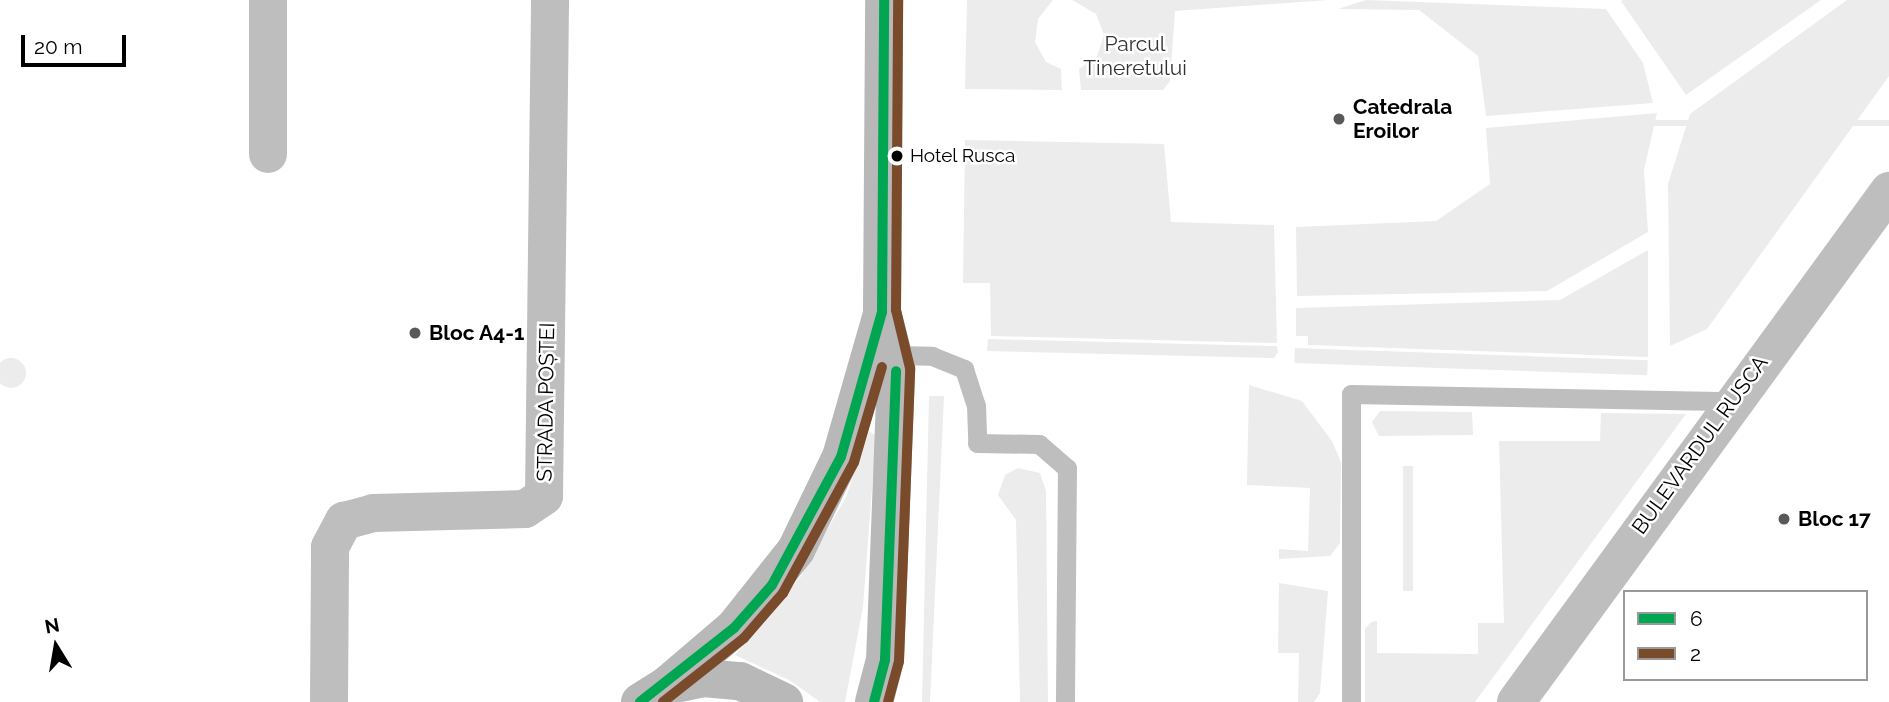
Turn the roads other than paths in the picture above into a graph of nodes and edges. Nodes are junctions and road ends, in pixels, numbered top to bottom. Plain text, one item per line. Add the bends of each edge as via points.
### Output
1 (268, 0) edge
2 (550, 0) edge
3 (884, 0) edge
4 (268, 154) dead end
5 (1889, 191) edge
6 (882, 312) junction
7 (893, 355) junction
8 (1731, 401) junction
9 (885, 660) junction
10 (653, 694) edge
11 (329, 702) edge
12 (784, 702) edge
13 (874, 702) edge
14 (894, 702) edge
15 (1065, 702) edge
16 (1351, 702) edge
17 (1516, 702) edge

1 - 4 street
2 - 11 street, STRADA POȘTEI via 544,496 525,509 373,513 344,521 330,547
3 - 6 main road
5 - 8 street, BULEVARDUL RUSCA
6 - 7 main road
6 - 10 main road via 841,457 796,550 734,628
7 - 9 main road
7 - 15 lane via 932,356 964,369 976,405 978,443 1039,444 1067,468
8 - 16 lane via 1351,394
8 - 17 street, BULEVARDUL RUSCA
9 - 13 main road
9 - 14 street
10 - 12 main road via 703,678 740,681

